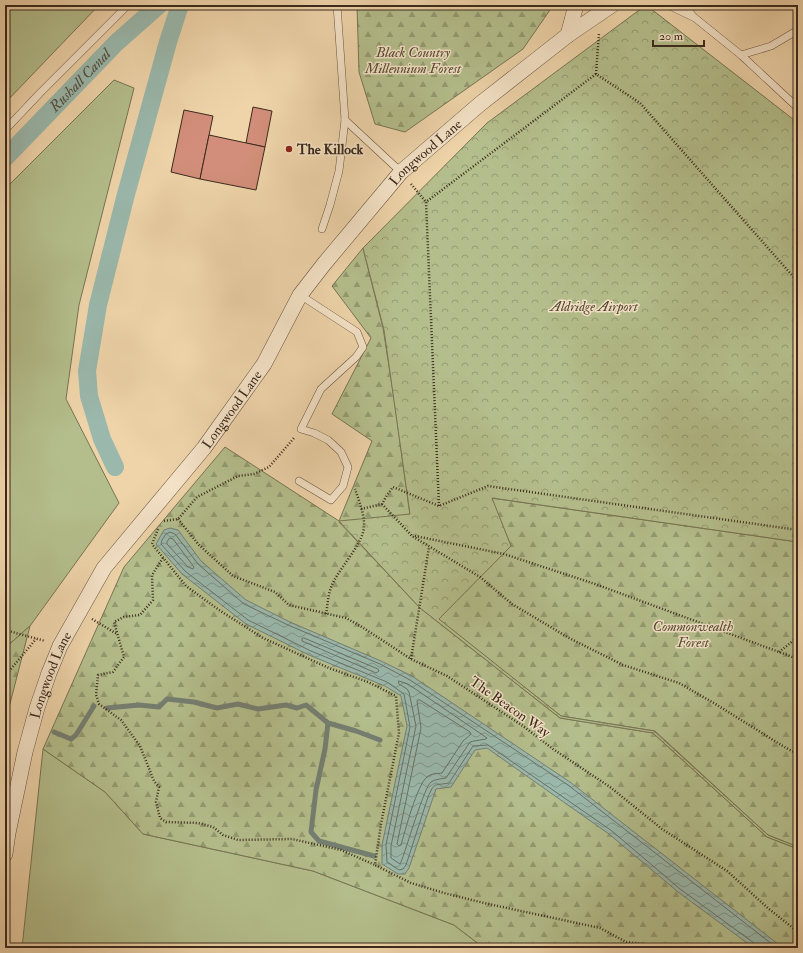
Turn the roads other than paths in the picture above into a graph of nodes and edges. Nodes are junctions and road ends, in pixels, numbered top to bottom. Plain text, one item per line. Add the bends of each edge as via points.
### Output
1 (128, 5) edge
2 (337, 5) edge
3 (576, 5) edge
4 (668, 5) edge
5 (684, 5) edge
6 (607, 9) edge
7 (695, 18) junction
8 (798, 30) edge
9 (568, 35) junction
10 (741, 55) junction
11 (798, 108) edge
12 (345, 120) junction
13 (5, 130) edge
14 (401, 172) junction
15 (322, 229) dead end
16 (300, 295) junction
17 (299, 481) dead end
18 (5, 854) edge

1 - 13 lane
2 - 12 lane
3 - 9 street
4 - 7 lane
5 - 7 lane
6 - 9 street, Longwood Lane
7 - 10 lane
8 - 10 lane via 771,46
9 - 14 street, Longwood Lane via 480,104
10 - 11 lane
12 - 14 lane
12 - 15 lane via 339,171
14 - 16 street, Longwood Lane
16 - 17 lane via 357,332 363,347 356,357 321,389 301,429 328,440 341,452 348,467 343,486 331,500
16 - 18 street, Longwood Lane via 264,364 204,448 104,568 60,646 36,708

